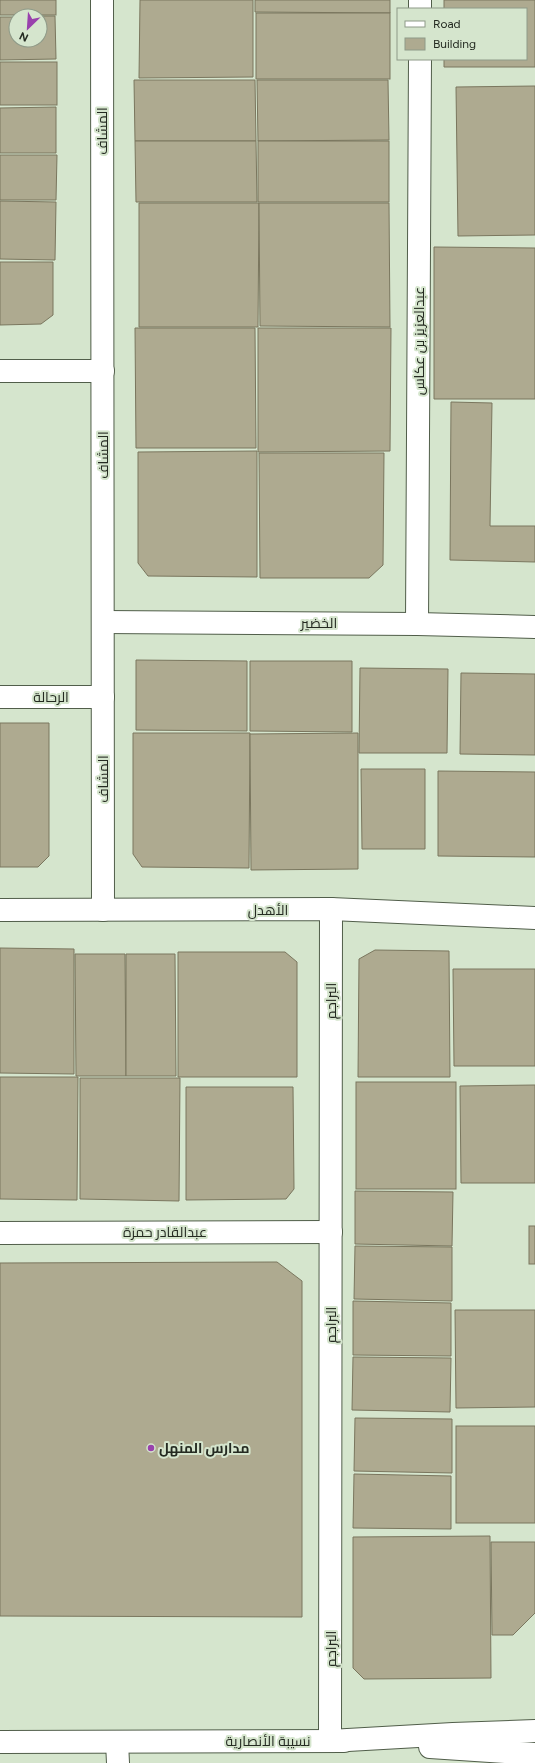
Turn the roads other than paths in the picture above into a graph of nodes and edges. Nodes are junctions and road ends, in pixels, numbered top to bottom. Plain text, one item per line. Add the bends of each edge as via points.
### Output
1 (102, 0) edge
2 (420, 60) edge
3 (0, 371) edge
4 (102, 371) junction
5 (103, 622) junction
6 (417, 624) junction
7 (535, 627) edge
8 (0, 697) edge
9 (103, 697) junction
10 (331, 909) junction
11 (535, 909) edge
12 (0, 910) edge
13 (103, 910) junction
14 (473, 915) junction
15 (535, 918) edge
16 (331, 1232) junction
17 (0, 1233) edge
18 (535, 1731) edge
19 (330, 1740) junction
20 (0, 1742) edge
21 (117, 1753) edge
22 (535, 1754) edge

1 - 4 street, المشاف
2 - 6 street, عبدالعزيز بن عكاس
3 - 4 street
4 - 5 street, المشاف
5 - 6 street, الخضير
5 - 9 street, المشاف
6 - 7 street, الخضير
8 - 9 street, الرحالة
9 - 13 street, المشاف
10 - 13 street, الأهدل
10 - 14 street, الأهدل
10 - 16 street, البراجم
11 - 14 street
12 - 13 street, الأهدل
14 - 15 street, الأهدل
16 - 17 street, عبدالقادر حمزة
16 - 19 street, البراجم
18 - 19 street
19 - 21 street, نسيبة الأنصارية
19 - 22 street, نسيبة الأنصارية
20 - 21 street, نسيبة الأنصارية

